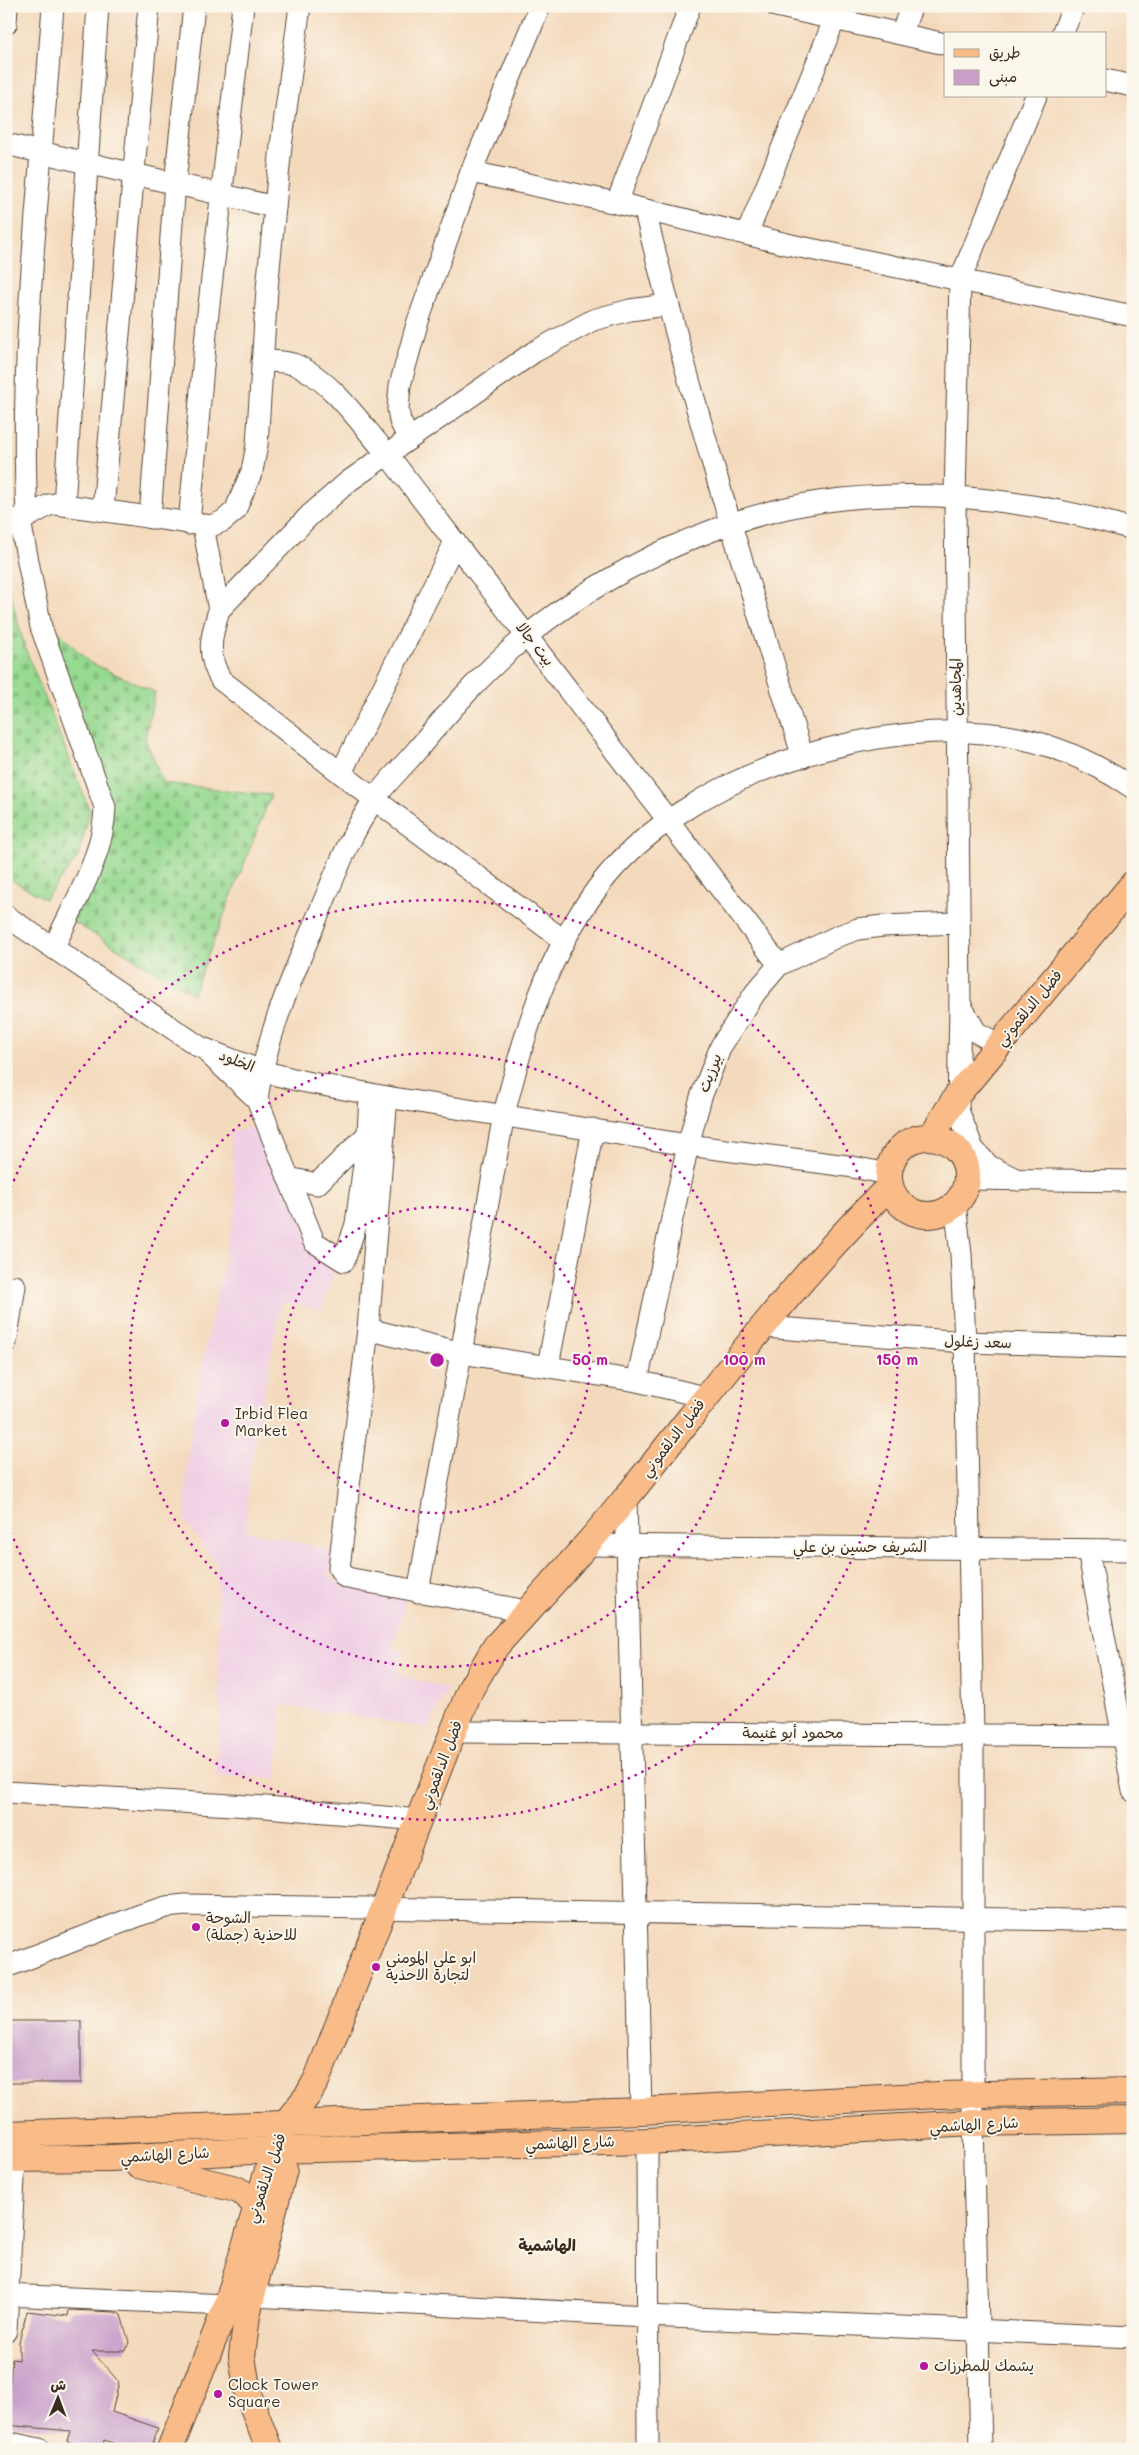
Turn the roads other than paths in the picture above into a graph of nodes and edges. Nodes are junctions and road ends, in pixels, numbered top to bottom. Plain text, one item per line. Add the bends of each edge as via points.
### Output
1 (7, 6) edge
2 (53, 6) edge
3 (98, 6) edge
4 (149, 6) edge
5 (194, 6) edge
6 (243, 6) edge
7 (300, 6) edge
8 (540, 6) edge
9 (690, 6) edge
10 (776, 6) edge
11 (912, 6) edge
12 (1074, 6) edge
13 (837, 12) edge
14 (6, 24) edge
15 (1063, 32) edge
16 (901, 33) junction
17 (944, 44) edge
18 (1106, 80) edge
19 (1133, 86) edge
20 (1035, 98) edge
21 (6, 144) edge
22 (42, 153) junction
23 (86, 163) junction
24 (471, 172) junction
25 (134, 175) junction
26 (176, 183) junction
27 (222, 194) junction
28 (617, 203) junction
29 (275, 208) junction
30 (645, 210) junction
31 (747, 234) junction
32 (960, 280) junction
33 (667, 305) junction
34 (1133, 316) edge
35 (262, 361) junction
36 (409, 439) junction
37 (388, 455) junction
38 (955, 497) junction
39 (64, 505) junction
40 (103, 510) junction
41 (18, 518) edge
42 (150, 518) junction
43 (196, 525) junction
44 (730, 525) junction
45 (1133, 529) edge
46 (455, 542) junction
47 (219, 610) junction
48 (528, 635) junction
49 (956, 731) junction
50 (803, 757) junction
51 (340, 773) junction
52 (1133, 788) edge
53 (374, 800) junction
54 (668, 821) junction
55 (1133, 884) edge
56 (6, 916) edge
57 (959, 923) junction
58 (563, 940) junction
59 (54, 947) junction
60 (780, 965) junction
61 (960, 1004) junction
62 (998, 1044) junction
63 (200, 1047) junction
64 (261, 1071) junction
65 (958, 1094) junction
66 (379, 1095) junction
67 (257, 1099) junction
68 (504, 1114) junction
69 (593, 1129) junction
70 (368, 1134) junction
71 (931, 1137) junction
72 (688, 1145) junction
73 (288, 1178) junction
74 (967, 1179) junction
75 (890, 1180) junction
76 (1018, 1180) junction
77 (1133, 1181) edge
78 (955, 1204) junction
79 (15, 1286) dead end
80 (764, 1327) junction
81 (368, 1330) junction
82 (6, 1342) edge
83 (965, 1342) junction
84 (1133, 1347) edge
85 (461, 1352) junction
86 (548, 1366) junction
87 (637, 1381) junction
88 (704, 1397) junction
89 (626, 1499) junction
90 (586, 1545) junction
91 (627, 1545) junction
92 (969, 1547) junction
93 (1088, 1550) junction
94 (1133, 1550) edge
95 (418, 1592) junction
96 (528, 1611) junction
97 (453, 1732) junction
98 (632, 1732) junction
99 (973, 1733) junction
100 (1128, 1736) edge
101 (1133, 1791) edge
102 (6, 1792) edge
103 (420, 1820) junction
104 (384, 1910) junction
105 (636, 1911) junction
106 (973, 1917) junction
107 (1133, 1921) edge
108 (6, 1967) edge
109 (1133, 2091) edge
110 (973, 2094) junction
111 (641, 2112) junction
112 (1133, 2120) edge
113 (974, 2123) junction
114 (292, 2124) junction
115 (6, 2134) edge
116 (647, 2141) junction
117 (281, 2150) junction
118 (110, 2158) junction
119 (11, 2159) edge
120 (256, 2206) junction
121 (8, 2295) edge
122 (254, 2296) junction
123 (227, 2305) junction
124 (647, 2316) junction
125 (978, 2328) junction
126 (6, 2331) edge
127 (1133, 2337) edge
128 (6, 2442) edge
129 (39, 2449) edge
130 (170, 2449) edge
131 (269, 2449) edge
132 (648, 2449) edge
133 (982, 2449) edge

1 - 14 street
2 - 22 street
3 - 23 street
4 - 25 street
5 - 26 street
6 - 27 street
7 - 29 street
8 - 24 street
9 - 28 street
10 - 13 street
11 - 16 street
12 - 15 street
13 - 16 street
13 - 31 street
16 - 17 street
18 - 19 street
20 - 32 street
21 - 22 street
22 - 23 street
22 - 41 street
23 - 25 street
23 - 39 street
24 - 28 street
24 - 36 street via 417,324 400,385 399,415
25 - 26 street
25 - 40 street
26 - 27 street
26 - 42 street
27 - 29 street
27 - 43 street
28 - 30 street
29 - 35 street
30 - 31 street
30 - 33 street
31 - 32 street
32 - 34 street
32 - 38 street, المجاهدين
33 - 36 street via 611,314 579,327 534,352
33 - 44 street
35 - 37 street, بيت جالا via 292,364 311,373 330,389
35 - 43 street via 257,445 245,493 235,512 223,521
36 - 37 street
37 - 46 street, بيت جالا
37 - 47 street via 310,515
38 - 44 street via 882,497 819,502
38 - 45 street via 1027,504
38 - 49 street, المجاهدين
39 - 40 street
39 - 41 street via 49,505
40 - 42 street
41 - 59 street via 44,636 105,807 95,858
42 - 43 street
43 - 47 street
44 - 48 street via 676,545 625,570
44 - 50 street
46 - 48 street, بيت جالا
46 - 51 street
47 - 51 street via 211,650 212,666 221,680
48 - 53 street via 449,711
48 - 54 street, بيت جالا
49 - 50 street via 865,738
49 - 52 street via 1018,738 1049,746 1106,771
49 - 57 street, المجاهدين
50 - 54 street via 732,784
51 - 53 street
53 - 58 street
53 - 64 street via 345,852 309,935
54 - 58 street via 610,874
54 - 60 street, بيت جالا
55 - 62 main road, فضل الدلقموني
56 - 59 street, الخلود
57 - 60 street, بيرزيت via 858,929 817,945
57 - 61 street, المجاهدين
58 - 68 street via 532,1014
59 - 63 street, الخلود
60 - 72 street, بيرزيت via 755,993 721,1046 701,1097
61 - 62 street via 976,1032
61 - 65 street, المجاهدين
62 - 65 main road, فضل الدلقموني
63 - 64 street, الخلود
63 - 67 street
64 - 66 street, الخلود
64 - 67 street
65 - 71 main road, فضل الدلقموني
65 - 76 street, المجاهدين via 958,1110 973,1149 989,1166
66 - 68 street, الخلود
66 - 70 street
66 - 81 street
67 - 73 street
68 - 69 street, الخلود
68 - 85 street
69 - 72 street, الخلود
69 - 86 street
70 - 73 street via 317,1184
70 - 73 street via 356,1224 344,1261 314,1242
71 - 74 main road via 943,1140 957,1151 966,1167
71 - 75 main road via 918,1138 898,1151 892,1162
72 - 75 street, الخلود via 846,1166
72 - 87 street, بيرزيت
74 - 76 street
74 - 78 main road via 965,1189
75 - 78 main road via 896,1198 905,1208 917,1213 931,1215 944,1212
75 - 80 main road, فضل الدلقموني
76 - 77 street
78 - 83 street
79 - 82 street
80 - 83 street, سعد زغلول
80 - 88 main road, فضل الدلقموني
81 - 85 street
81 - 95 street via 339,1568 345,1577
83 - 84 street, سعد زغلول
83 - 92 street
85 - 86 street
85 - 95 street
86 - 87 street
87 - 88 street
88 - 89 main road, فضل الدلقموني
89 - 90 main road, فضل الدلقموني
89 - 91 street
90 - 91 street, الشريف حسين بن علي
90 - 96 main road, فضل الدلقموني
91 - 92 street, الشريف حسين بن علي
91 - 98 street
92 - 93 street, الشريف حسين بن علي
92 - 99 street
93 - 94 street, الشريف حسين بن علي
93 - 100 street
95 - 96 street
96 - 97 main road, فضل الدلقموني via 496,1646 482,1668
97 - 98 street, محمود أبو غنيمة
97 - 103 main road, فضل الدلقموني
98 - 99 street, محمود أبو غنيمة
98 - 105 street
99 - 100 street, محمود أبو غنيمة
99 - 106 street
100 - 101 street
102 - 103 street via 266,1807
103 - 104 main road, فضل الدلقموني
104 - 105 street
104 - 108 street via 166,1907
104 - 114 main road, فضل الدلقموني via 317,2079
105 - 106 street
105 - 111 street
106 - 107 street
106 - 110 street
109 - 110 main road, شارع الهاشمي
110 - 111 main road, شارع الهاشمي
110 - 113 street
111 - 114 main road, شارع الهاشمي
112 - 113 main road, شارع الهاشمي
113 - 116 main road, شارع الهاشمي
113 - 125 street
114 - 115 main road, شارع الهاشمي
114 - 117 main road, فضل الدلقموني
116 - 117 main road, شارع الهاشمي
116 - 124 street
117 - 118 main road, شارع الهاشمي
117 - 120 main road, فضل الدلقموني
117 - 122 main road
118 - 119 main road, شارع الهاشمي
118 - 120 main road via 236,2189
119 - 121 street
120 - 123 main road, فضل الدلقموني
121 - 123 street
121 - 126 street
122 - 124 street
122 - 131 main road via 244,2332 242,2356 248,2394
123 - 130 main road, فضل الدلقموني
124 - 125 street
124 - 132 street
125 - 127 street
125 - 133 street
128 - 129 street

